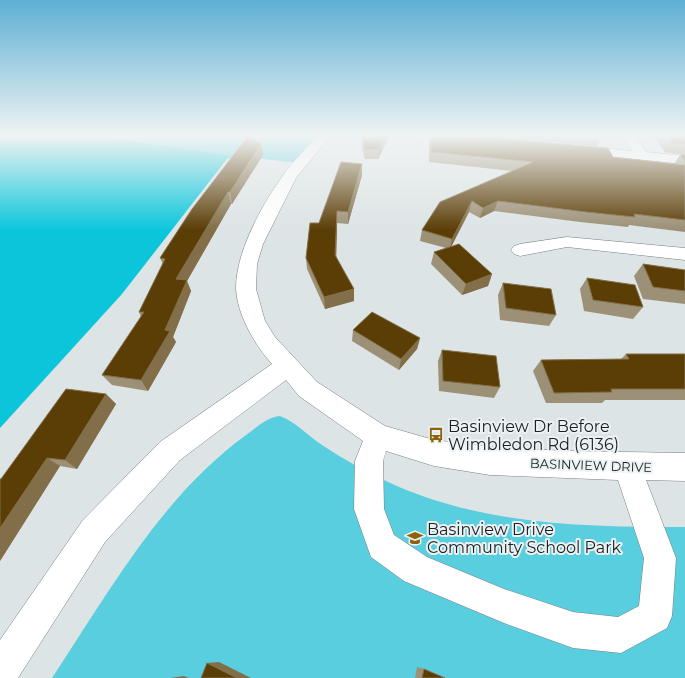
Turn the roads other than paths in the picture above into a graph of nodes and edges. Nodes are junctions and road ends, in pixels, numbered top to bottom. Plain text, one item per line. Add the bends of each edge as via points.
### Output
1 (299, 167) edge
2 (520, 250) dead end
3 (685, 254) edge
4 (286, 367) junction
5 (378, 436) junction
6 (627, 466) junction
7 (685, 467) edge
8 (0, 672) edge

1 - 4 street, BASINVIEW DRIVE via 287,182 254,244 248,264 246,288 256,322 267,343
2 - 3 street via 567,242
4 - 5 street, BASINVIEW DRIVE via 308,389
4 - 8 street via 170,451 94,531
5 - 6 street, BASINVIEW DRIVE via 434,453 490,461
5 - 6 street via 369,461 369,509 382,546 416,569 504,606 573,630 621,635 655,616 660,558
6 - 7 street, BASINVIEW DRIVE

